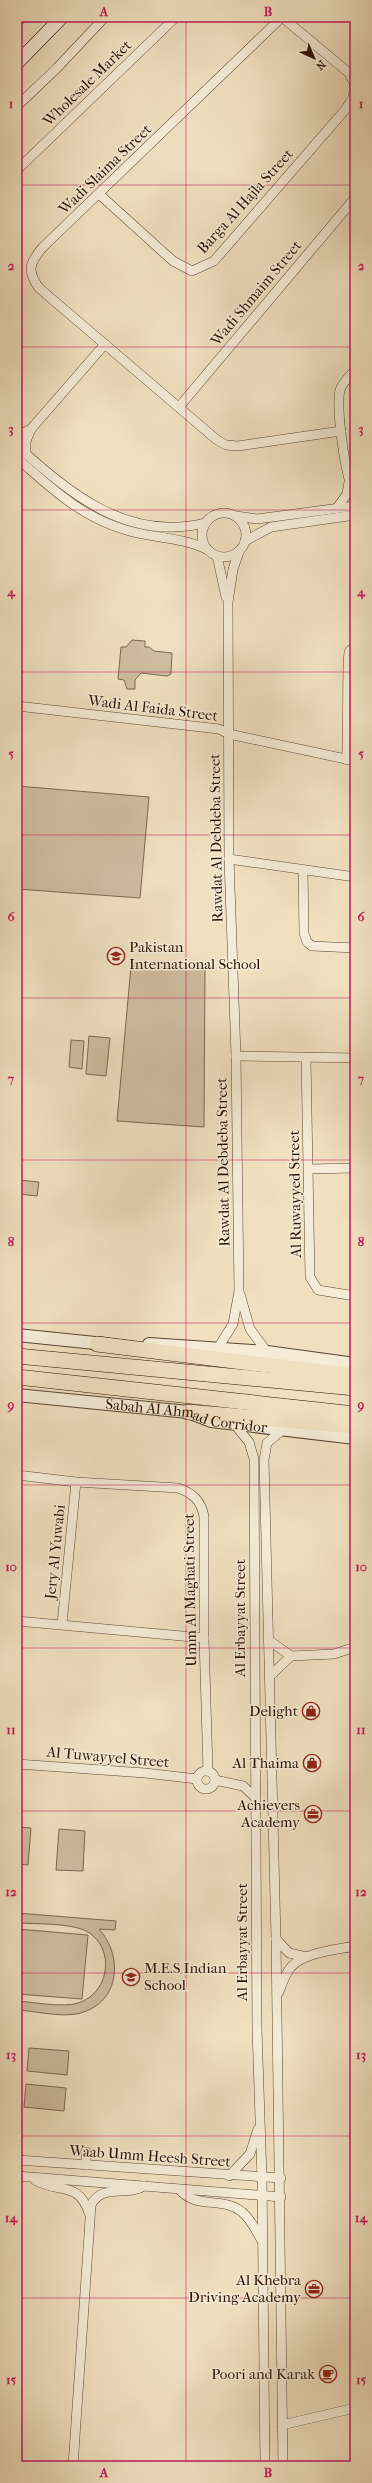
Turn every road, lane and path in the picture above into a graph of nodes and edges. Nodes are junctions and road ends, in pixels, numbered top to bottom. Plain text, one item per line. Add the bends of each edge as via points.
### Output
1 (20, 17) edge
2 (62, 17) edge
3 (105, 17) edge
4 (176, 17) edge
5 (282, 17) edge
6 (17, 20) edge
7 (17, 63) edge
8 (355, 84) edge
9 (17, 106) edge
10 (17, 170) edge
11 (99, 194) junction
12 (355, 198) edge
13 (105, 344) junction
14 (355, 370) edge
15 (179, 407) junction
16 (31, 429) junction
17 (341, 431) junction
18 (17, 436) edge
19 (17, 446) edge
20 (26, 454) junction
21 (17, 458) edge
22 (349, 482) junction
23 (355, 494) edge
24 (355, 506) edge
25 (337, 508) junction
26 (355, 515) edge
27 (236, 516) junction
28 (205, 523) junction
29 (245, 541) junction
30 (206, 549) junction
31 (239, 552) junction
32 (217, 556) junction
33 (228, 602) junction
34 (355, 646) edge
35 (17, 706) edge
36 (229, 734) junction
37 (351, 760) edge
38 (229, 859) junction
39 (303, 870) junction
40 (355, 877) edge
41 (355, 948) edge
42 (236, 1056) junction
43 (306, 1058) junction
44 (355, 1058) edge
45 (355, 1168) edge
46 (309, 1169) junction
47 (239, 1291) junction
48 (355, 1296) edge
49 (17, 1335) edge
50 (97, 1344) junction
51 (218, 1348) junction
52 (267, 1352) junction
53 (17, 1356) edge
54 (355, 1364) edge
55 (355, 1376) edge
56 (17, 1377) edge
57 (355, 1388) edge
58 (17, 1395) edge
59 (188, 1412) junction
60 (355, 1414) edge
61 (234, 1425) junction
62 (355, 1426) edge
63 (281, 1431) junction
64 (355, 1438) edge
65 (17, 1475) edge
66 (76, 1482) junction
67 (17, 1621) edge
68 (62, 1624) junction
69 (204, 1638) junction
70 (270, 1641) junction
71 (355, 1647) edge
72 (291, 1656) junction
73 (270, 1676) junction
74 (17, 1764) edge
75 (208, 1771) junction
76 (197, 1779) junction
77 (215, 1780) junction
78 (256, 1798) junction
79 (276, 1939) junction
80 (355, 1946) edge
81 (307, 1957) junction
82 (277, 1997) junction
83 (261, 2122) junction
84 (86, 2152) dead end
85 (17, 2160) edge
86 (86, 2165) junction
87 (17, 2176) edge
88 (229, 2176) junction
89 (31, 2178) junction
90 (262, 2178) junction
91 (281, 2178) junction
92 (144, 2186) junction
93 (179, 2189) junction
94 (262, 2195) junction
95 (281, 2197) junction
96 (89, 2213) junction
97 (263, 2243) junction
98 (355, 2408) edge
99 (282, 2425) junction
100 (73, 2466) edge
101 (265, 2466) edge
102 (283, 2466) edge

1 - 6 main road
2 - 7 main road
3 - 9 street
4 - 10 street, Wholesale Market
5 - 8 street, Barga Al Hajla Street via 349,73
5 - 11 street, Wadi Slaima Street
8 - 11 street, Barga Al Hajla Street via 353,98 345,110 214,261 202,268 192,271 173,261
11 - 13 street, Wadi Slaima Street via 42,248 34,257 31,267 32,277 38,288
12 - 15 street, Wadi Shmaim Street
13 - 15 street, Wadi Slaima Street
13 - 16 street
14 - 17 street via 340,388
15 - 17 street, Wadi Slaima Street via 226,445 238,446
16 - 18 street
16 - 20 street via 26,441
17 - 22 street
19 - 20 street
20 - 28 street via 76,496 107,514 132,522 173,528
21 - 30 street via 67,502 90,516 126,530 181,540
22 - 23 street
22 - 25 street via 344,499
24 - 25 street
25 - 27 street via 257,520
26 - 29 street via 271,527
27 - 28 street via 222,513 212,516
27 - 29 street via 245,527
28 - 30 street via 201,536
29 - 31 street
30 - 32 street
31 - 32 street via 226,557
31 - 33 street, Rawdat Al Debdeba Street via 233,569
32 - 33 street, Rawdat Al Debdeba Street
33 - 36 street, Rawdat Al Debdeba Street
34 - 37 street via 349,652 348,663
35 - 36 street, Wadi Al Faida Street via 219,729
36 - 37 street, Wadi Al Faida Street
36 - 38 street, Rawdat Al Debdeba Street
38 - 39 street
38 - 42 street, Rawdat Al Debdeba Street
39 - 40 street
39 - 41 street via 304,933 307,942 312,946
42 - 43 street
42 - 47 street, Rawdat Al Debdeba Street
43 - 44 street
43 - 46 street, Al Ruwayyed Street
45 - 46 street
46 - 48 street, Al Ruwayyed Street via 310,1277 318,1290
47 - 51 street, Rawdat Al Debdeba Street via 233,1324
47 - 52 street, Rawdat Al Debdeba Street via 250,1329
49 - 50 street
50 - 51 street via 130,1343
50 - 55 highway
51 - 52 street
52 - 54 street
53 - 57 highway
56 - 60 highway, Sabah Al Ahmad Corridor
58 - 59 street, Sabah Al Ahmad Corridor
59 - 61 street, Sabah Al Ahmad Corridor via 200,1419
59 - 62 highway
61 - 63 street, Sabah Al Ahmad Corridor
61 - 78 street, Al Erbayyat Street via 249,1442 254,1459
63 - 64 street, Sabah Al Ahmad Corridor
63 - 70 street, Al Erbayyat Street via 267,1443 264,1460
65 - 66 street, Umm Al Maghati Street
66 - 68 street, Jery Al Yuwabi
66 - 69 street, Umm Al Maghati Street via 178,1488 196,1497 202,1506 204,1516
67 - 68 street
68 - 69 street
69 - 75 street, Umm Al Maghati Street
70 - 72 street
70 - 73 street, Al Erbayyat Street
71 - 72 street via 334,1654
72 - 73 street
73 - 79 street, Al Erbayyat Street
74 - 76 street, Al Tuwayyel Street
75 - 76 street via 201,1773
75 - 77 street
76 - 77 street via 201,1788 206,1789 214,1785
77 - 78 street via 243,1786
78 - 83 street, Al Erbayyat Street via 257,2029
79 - 81 street via 290,1953
79 - 82 street, Al Erbayyat Street
80 - 81 street
81 - 82 street via 290,1968
82 - 91 street, Al Erbayyat Street
83 - 88 street via 250,2154
83 - 90 street, Al Erbayyat Street
84 - 86 street
85 - 86 street, Waab Umm Heesh Street
86 - 88 street, Waab Umm Heesh Street
87 - 89 street, Waab Umm Heesh Street
88 - 90 street, Waab Umm Heesh Street
89 - 92 street, Waab Umm Heesh Street
89 - 96 street via 42,2184 65,2188 76,2193 85,2202
90 - 91 street, Waab Umm Heesh Street
90 - 94 street, Al Erbayyat Street
91 - 95 street, Al Erbayyat Street
92 - 93 street, Waab Umm Heesh Street
92 - 96 street via 134,2191 102,2193 93,2201
93 - 94 street, Waab Umm Heesh Street
93 - 97 street via 197,2202 228,2205 241,2211 250,2219
94 - 95 street, Waab Umm Heesh Street
94 - 97 street, Al Erbayyat Street
95 - 99 street, Al Erbayyat Street
96 - 100 street
97 - 101 street, Al Erbayyat Street
98 - 99 street
99 - 102 street, Al Erbayyat Street

